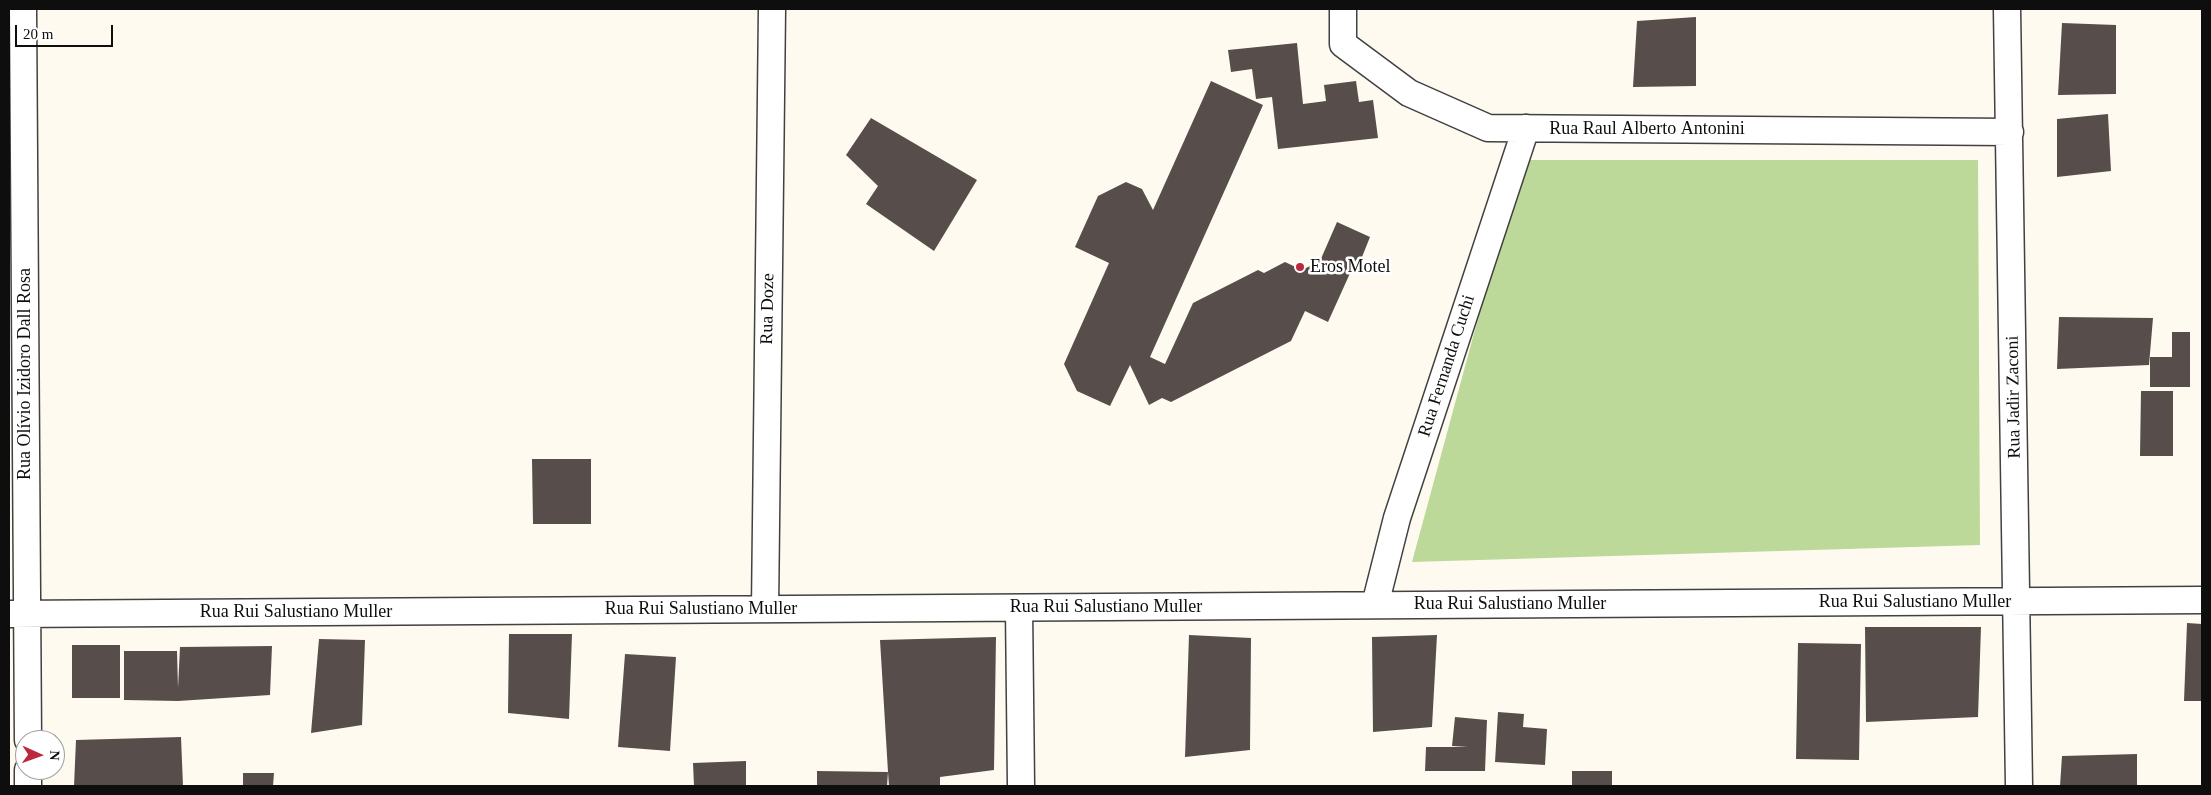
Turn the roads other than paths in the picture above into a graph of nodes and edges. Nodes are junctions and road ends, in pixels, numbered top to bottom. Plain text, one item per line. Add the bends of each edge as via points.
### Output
1 (23, 9) edge
2 (772, 9) edge
3 (1343, 9) edge
4 (2008, 9) edge
5 (1526, 128) junction
6 (2010, 132) junction
7 (2202, 600) edge
8 (2017, 601) junction
9 (1375, 605) junction
10 (1019, 608) junction
11 (765, 609) junction
12 (18, 614) edge
13 (27, 730) edge
14 (1021, 786) edge
15 (2019, 786) edge

1 - 12 street, Rua Olívio Izidoro Dall Rosa
2 - 11 street, Rua Doze
3 - 5 street, Rua Raul Alberto Antonini via 1343,44 1409,93 1488,128
4 - 6 street, Rua Jadir Zaconi
5 - 6 street, Rua Raul Alberto Antonini
5 - 9 street, Rua Fernanda Cuchi via 1396,518
6 - 8 street, Rua Jadir Zaconi
7 - 8 street, Rua Rui Salustiano Muller
8 - 9 street, Rua Rui Salustiano Muller
8 - 15 street, Rua Jadir Zaconi
9 - 10 street, Rua Rui Salustiano Muller
10 - 11 street, Rua Rui Salustiano Muller
10 - 14 street
11 - 12 street, Rua Rui Salustiano Muller
12 - 13 street, Rua Olívio Izidoro Dall Rosa

